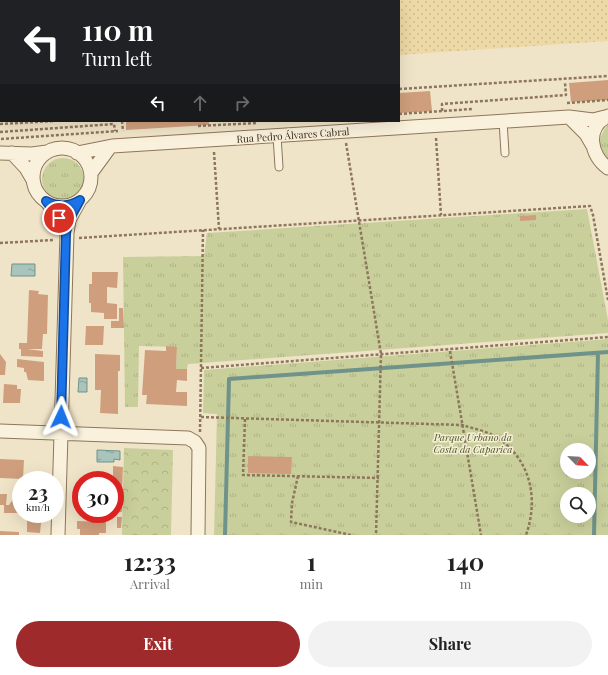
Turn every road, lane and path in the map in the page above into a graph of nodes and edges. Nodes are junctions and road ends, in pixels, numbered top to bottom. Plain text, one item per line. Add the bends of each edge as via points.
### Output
1 (608, 76) edge
2 (565, 83) dead end
3 (400, 89) edge
4 (435, 111) dead end
5 (442, 111) dead end
6 (607, 117) edge
7 (571, 119) junction
8 (503, 121) junction
9 (36, 122) edge
10 (122, 122) edge
11 (0, 124) edge
12 (213, 125) dead end
13 (436, 126) junction
14 (123, 131) dead end
15 (345, 131) junction
16 (0, 132) edge
17 (115, 132) dead end
18 (277, 136) junction
19 (213, 140) junction
20 (592, 146) junction
21 (110, 147) junction
22 (47, 152) junction
23 (6, 153) edge
24 (77, 153) junction
25 (505, 153) dead end
26 (279, 167) dead end
27 (608, 168) edge
28 (91, 172) junction
29 (33, 180) junction
30 (80, 200) junction
31 (46, 201) junction
32 (441, 215) junction
33 (359, 221) junction
34 (219, 229) junction
35 (203, 230) junction
36 (66, 236) junction
37 (0, 243) edge
38 (608, 300) edge
39 (608, 337) edge
40 (450, 351) dead end
41 (381, 356) junction
42 (201, 368) junction
43 (201, 417) junction
44 (245, 419) junction
45 (380, 423) junction
46 (462, 425) junction
47 (0, 431) edge
48 (61, 433) junction
49 (199, 448) junction
50 (298, 476) junction
51 (379, 478) junction
52 (58, 535) edge
53 (198, 535) edge
54 (351, 535) edge
55 (376, 535) edge
56 (481, 535) edge
57 (526, 535) edge

1 - 3 path
2 - 5 path via 566,95 442,104
4 - 13 path
6 - 7 street, Rua Pedro Álvares Cabral via 593,120
6 - 20 street via 596,126
7 - 8 street, Rua Pedro Álvares Cabral via 569,117
7 - 20 street via 586,134
8 - 13 street, Rua Pedro Álvares Cabral
8 - 25 lane
9 - 11 path
10 - 14 path
12 - 19 path
13 - 15 street, Rua Pedro Álvares Cabral
13 - 32 path
15 - 18 street, Rua Pedro Álvares Cabral
15 - 33 path
16 - 17 path via 114,124
18 - 19 street, Rua Pedro Álvares Cabral
18 - 26 lane
19 - 21 street, Rua Pedro Álvares Cabral
19 - 34 path
20 - 27 street via 600,162
21 - 24 street, Rua Pedro Álvares Cabral
21 - 28 street
22 - 23 street
22 - 24 street via 62,148
22 - 29 street via 36,164
23 - 29 street via 26,168
24 - 28 street via 83,157
28 - 30 street via 90,187
29 - 31 street via 39,194
30 - 31 street via 67,206
30 - 36 street via 69,220
31 - 36 street via 53,209
32 - 33 path
32 - 38 path via 590,206
33 - 34 path
33 - 41 path
34 - 35 path
35 - 36 path
35 - 42 path
36 - 37 path
36 - 48 street
39 - 41 path
40 - 46 path
41 - 42 path
41 - 45 path
42 - 43 path
43 - 44 path
43 - 49 path
44 - 45 path
44 - 50 path via 243,475
45 - 46 path
45 - 51 path
46 - 56 path
46 - 57 path via 501,440 517,455 528,475 532,496 531,520
47 - 48 street
48 - 49 street via 186,437
48 - 52 street
49 - 53 street
50 - 51 path
50 - 54 path via 291,522
51 - 55 path

